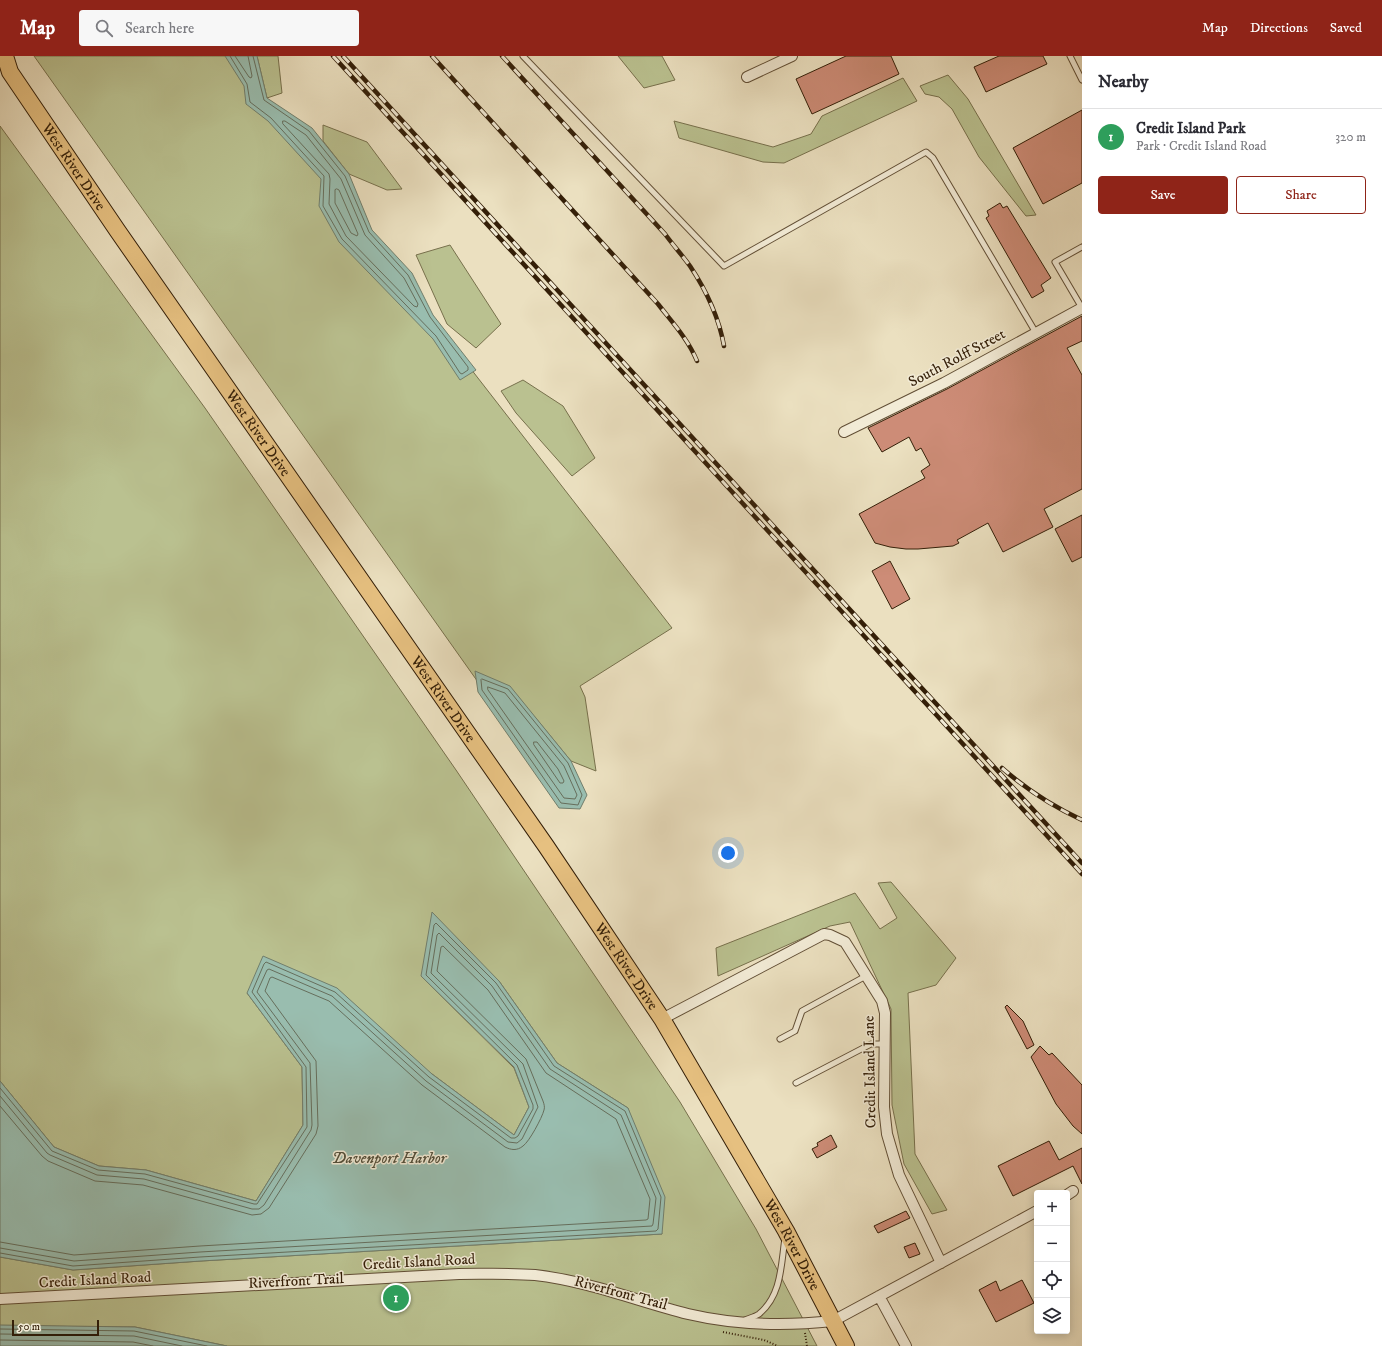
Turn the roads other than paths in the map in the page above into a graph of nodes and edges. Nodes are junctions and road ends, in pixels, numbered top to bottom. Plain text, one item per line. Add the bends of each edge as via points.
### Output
1 (5, 56) edge
2 (523, 56) edge
3 (792, 56) edge
4 (1070, 56) edge
5 (5, 69) edge
6 (746, 77) dead end
7 (1082, 80) edge
8 (1082, 247) edge
9 (1082, 308) edge
10 (1036, 333) junction
11 (844, 432) dead end
12 (866, 976) junction
13 (662, 1019) junction
14 (780, 1039) dead end
15 (885, 1044) junction
16 (796, 1083) dead end
17 (1034, 1213) edge
18 (786, 1231) junction
19 (942, 1263) junction
20 (879, 1296) junction
21 (0, 1299) edge
22 (833, 1321) junction
23 (740, 1322) junction
24 (846, 1346) edge
25 (906, 1346) edge

1 - 5 main road, West River Drive
2 - 10 lane via 724,266 926,152 933,158
3 - 6 street
4 - 7 lane
5 - 13 main road, West River Drive via 546,846
8 - 9 lane via 1055,262
9 - 10 street, South Rolff Street
10 - 11 street, South Rolff Street via 944,383
12 - 13 street, Credit Island Lane via 846,942 830,934 824,934
12 - 14 lane via 802,1012 795,1031
12 - 15 street, Credit Island Lane via 882,1001 885,1013
13 - 18 main road, West River Drive
15 - 16 lane via 871,1044
15 - 19 street, Credit Island Lane via 884,1107 887,1134 899,1175
17 - 19 street
18 - 22 main road, West River Drive
18 - 23 lane via 779,1283 771,1299 758,1314
19 - 20 street
20 - 22 street
20 - 25 street
21 - 23 street, Credit Island Road via 496,1274 569,1281 690,1314
22 - 23 street, Credit Island Road via 803,1324
22 - 24 main road, West River Drive

